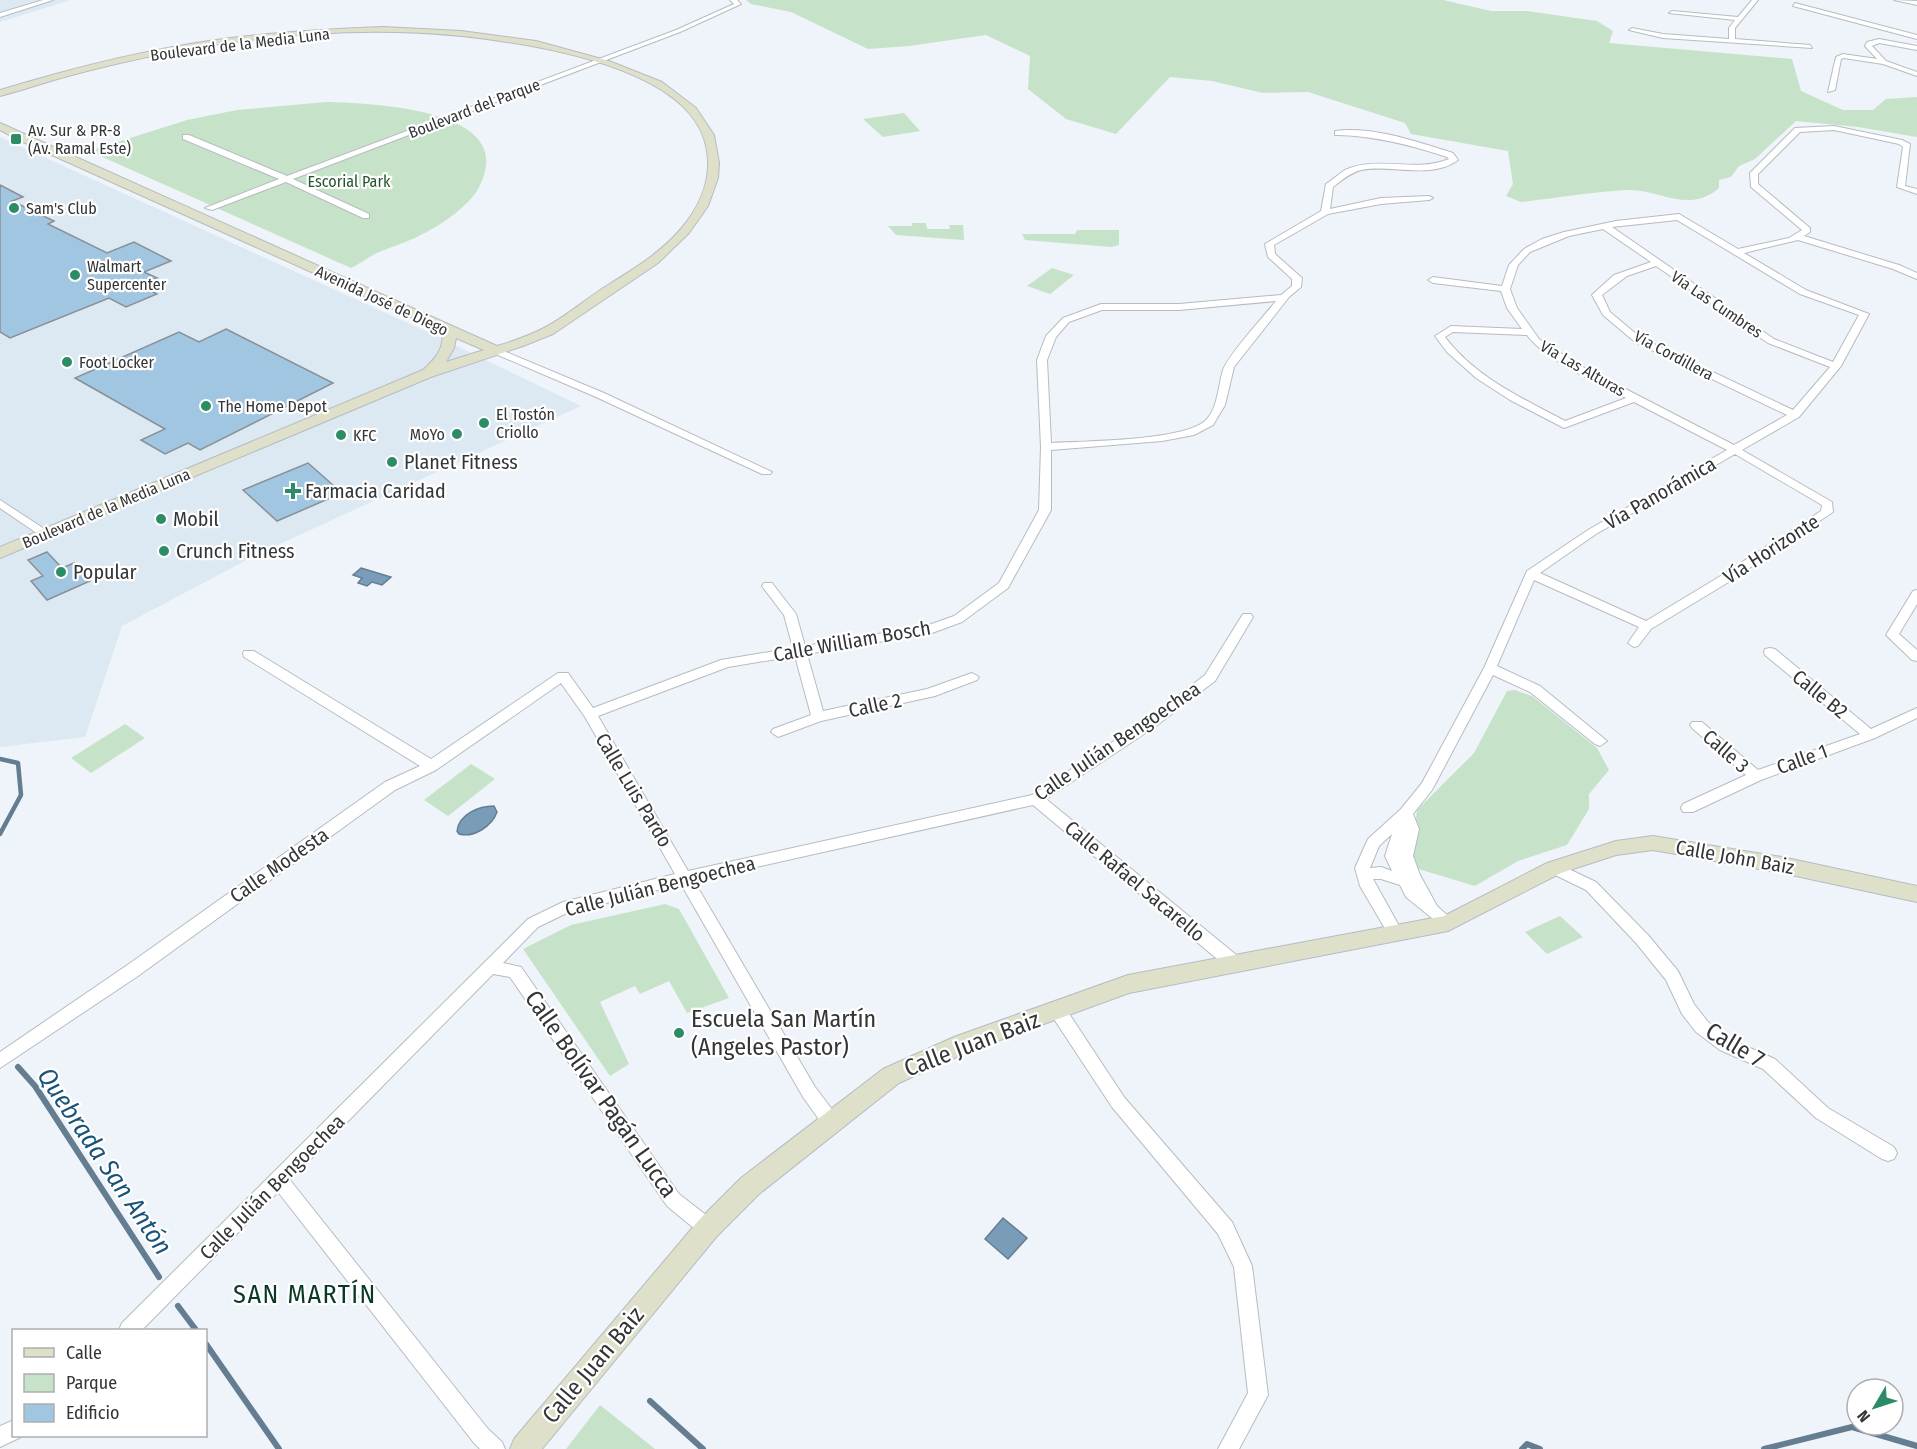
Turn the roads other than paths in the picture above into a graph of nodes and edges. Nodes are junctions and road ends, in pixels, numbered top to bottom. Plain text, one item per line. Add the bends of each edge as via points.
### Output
1 (50, 0) edge
2 (1755, 0) edge
3 (1897, 0) edge
4 (735, 1) edge
5 (1917, 3) edge
6 (1795, 5) dead end
7 (1672, 14) dead end
8 (0, 15) edge
9 (1740, 19) junction
10 (1632, 30) dead end
11 (1917, 37) edge
12 (1732, 41) junction
13 (1810, 47) dead end
14 (1917, 48) edge
15 (596, 59) junction
16 (1884, 62) junction
17 (1917, 74) edge
18 (43, 82) junction
19 (1831, 90) dead end
20 (0, 93) edge
21 (0, 97) edge
22 (0, 126) edge
23 (1338, 133) dead end
24 (186, 137) dead end
25 (1903, 161) junction
26 (1917, 164) edge
27 (282, 177) junction
28 (1917, 192) edge
29 (1430, 198) dead end
30 (199, 204) dead end
31 (209, 208) dead end
32 (1325, 212) junction
33 (366, 216) dead end
34 (1606, 227) junction
35 (1797, 237) junction
36 (1735, 252) junction
37 (1657, 263) junction
38 (1917, 276) edge
39 (1433, 280) dead end
40 (1505, 289) junction
41 (1284, 297) junction
42 (448, 330) junction
43 (1528, 332) junction
44 (488, 348) junction
45 (1836, 366) junction
46 (428, 373) junction
47 (1635, 398) junction
48 (1795, 415) junction
49 (1046, 447) junction
50 (1735, 450) junction
51 (766, 472) dead end
52 (0, 503) edge
53 (45, 534) junction
54 (0, 553) edge
55 (1531, 574) junction
56 (768, 586) dead end
57 (1917, 594) edge
58 (1247, 616) dead end
59 (1647, 626) junction
60 (1634, 643) dead end
61 (800, 650) junction
62 (1770, 652) dead end
63 (249, 654) dead end
64 (1917, 657) edge
65 (1490, 668) junction
66 (563, 676) joint
67 (972, 676) dead end
68 (1917, 713) edge
69 (590, 714) junction
70 (818, 717) junction
71 (1697, 725) dead end
72 (778, 732) dead end
73 (1870, 735) junction
74 (1600, 741) dead end
75 (431, 766) junction
76 (1756, 776) junction
77 (1036, 799) junction
78 (1688, 808) dead end
79 (1406, 813) junction
80 (1554, 868) junction
81 (1363, 874) junction
82 (686, 877) junction
83 (1404, 881) junction
84 (1917, 894) edge
85 (1440, 917) junction
86 (1395, 933) junction
87 (1234, 963) junction
88 (492, 967) junction
89 (1058, 1011) junction
90 (0, 1061) edge
91 (831, 1122) junction
92 (1888, 1153) dead end
93 (279, 1180) junction
94 (708, 1228) junction
95 (130, 1329) edge
96 (495, 1449) edge
97 (524, 1449) edge
98 (1228, 1449) edge

1 - 8 street
2 - 9 street
3 - 5 street
4 - 15 street, Boulevard del Parque via 678,31
6 - 11 street
7 - 9 street
9 - 12 street via 1732,28
10 - 12 street
12 - 13 street
14 - 16 street via 1879,41 1869,43
15 - 18 street, Boulevard de la Media Luna via 495,36 430,31 328,32 178,50
15 - 27 street, Boulevard del Parque
15 - 44 street, Boulevard de la Media Luna via 649,79 689,104 710,135 715,171 699,214 663,255 578,313 548,331
16 - 17 street
16 - 19 street via 1838,58
18 - 20 street, Boulevard de la Media Luna
18 - 21 street, Boulevard de la Media Luna
22 - 42 street, Avenida José de Diego
23 - 32 street via 1386,137 1437,150 1454,160 1449,164 1349,172 1329,186
24 - 27 street
25 - 26 street
25 - 28 street via 1901,187
25 - 35 street via 1907,146 1902,142 1834,128 1798,130 1754,173 1754,185 1807,230
27 - 30 street, Boulevard del Parque
27 - 31 street, Boulevard del Parque
27 - 33 street
29 - 32 street via 1381,201
32 - 41 street via 1269,244 1271,255 1297,278 1296,287
34 - 36 street via 1679,217
34 - 37 street, Vía Las Cumbres
34 - 40 street via 1555,236 1533,246 1515,262
35 - 36 street
35 - 38 street
36 - 45 street, Vía Panorámica via 1803,292 1864,314
37 - 45 street, Vía Las Cumbres via 1771,341
37 - 48 street, Vía Cordillera via 1626,271 1611,280 1597,295 1606,313 1638,340
39 - 40 street
40 - 43 street, Vía Las Alturas
41 - 49 street via 1229,367 1220,405 1209,423 1190,433 1162,438
41 - 49 street, Calle William Bosch via 1179,307 1101,307 1066,320 1051,336 1042,360
42 - 44 street, Avenida José de Diego
42 - 46 street via 447,349 439,364
43 - 47 street, Vía Las Alturas via 1575,367
43 - 47 street via 1451,329 1440,336 1492,385 1564,425
44 - 46 street, Boulevard de la Media Luna
44 - 51 street, Avenida José de Diego
45 - 48 street, Vía Panorámica
46 - 53 street, Boulevard de la Media Luna
47 - 50 street, Vía Las Alturas
48 - 50 street, Vía Panorámica
49 - 61 street, Calle William Bosch via 1045,510 1004,585 990,597 958,619 928,630
50 - 55 street, Vía Panorámica via 1592,532
50 - 59 street, Vía Horizonte via 1828,504 1827,512
52 - 53 street
53 - 54 street, Boulevard de la Media Luna
55 - 59 street
55 - 65 street
56 - 61 street via 789,614
57 - 64 street via 1892,635
58 - 77 street, Calle Julián Bengoechea via 1210,678 1151,723
59 - 60 street, Vía Horizonte
61 - 69 street, Calle William Bosch via 726,663
61 - 70 street
62 - 73 street, Calle B2
63 - 75 street
65 - 74 street via 1535,689
65 - 79 street via 1427,786
66 - 69 street, Calle Luis Pardo
66 - 75 street, Calle Modesta
67 - 70 street, Calle 2 via 930,693
68 - 73 street, Calle 1
69 - 82 street, Calle Luis Pardo
70 - 72 street, Calle 2
71 - 76 street, Calle 3
73 - 76 street, Calle 1
75 - 90 street, Calle Modesta via 390,786
76 - 78 street, Calle 1
77 - 82 street, Calle Julián Bengoechea
77 - 87 street, Calle Rafael Sacarello
79 - 81 street via 1373,843
79 - 83 street via 1392,856
79 - 85 street via 1412,829 1406,856 1413,876
80 - 84 street, Calle John Baiz via 1616,848 1653,843
80 - 85 street, Calle Juan Baiz
80 - 92 street, Calle 7 via 1591,886 1642,939 1672,976 1702,1027 1726,1045 1769,1064 1822,1113
81 - 83 street via 1381,873
81 - 86 street
82 - 88 street, Calle Julián Bengoechea via 563,908 533,923
82 - 91 street, Calle Luis Pardo via 809,1092
83 - 85 street via 1411,893
85 - 86 street, Calle Juan Baiz
86 - 87 street, Calle Juan Baiz
87 - 89 street, Calle Juan Baiz via 1128,984
88 - 93 street, Calle Julián Bengoechea
88 - 94 street, Calle Bolívar Pagán Lucca via 515,972 673,1200
89 - 91 street, Calle Juan Baiz via 905,1068
89 - 98 street via 1118,1102 1225,1228 1243,1266 1258,1395
91 - 94 street, Calle Juan Baiz via 750,1186
93 - 95 street, Calle Julián Bengoechea
93 - 96 street
94 - 97 street, Calle Juan Baiz

